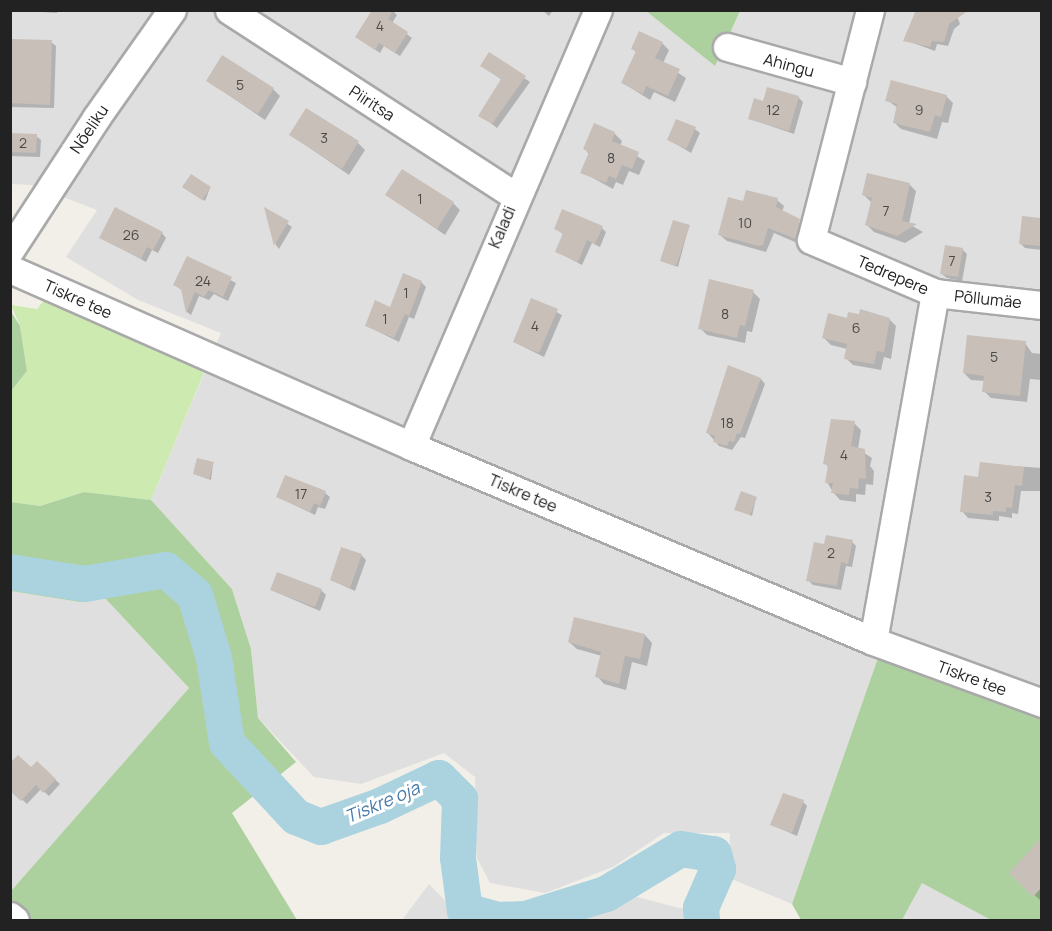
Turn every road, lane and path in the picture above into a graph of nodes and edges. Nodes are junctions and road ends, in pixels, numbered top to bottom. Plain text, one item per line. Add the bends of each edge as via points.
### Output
1 (172, 10) edge
2 (229, 10) edge
3 (598, 10) edge
4 (870, 10) edge
5 (727, 47) dead end
6 (852, 82) junction
7 (515, 196) junction
8 (10, 250) edge
9 (10, 269) edge
10 (935, 293) junction
11 (1041, 305) edge
12 (411, 446) junction
13 (873, 641) junction
14 (1041, 703) edge
15 (10, 916) edge
16 (15, 921) edge

1 - 8 street, Nõeliku
2 - 7 street, Piiritsa
3 - 7 street, Kaladi
4 - 6 street, Tedrepere
5 - 6 street, Ahingu
6 - 10 street, Tedrepere via 811,240
7 - 12 street, Kaladi
9 - 12 street, Tiskre tee
10 - 11 street, Põllumäe
10 - 13 street, Tedrepere
12 - 13 street, Tiskre tee
13 - 14 street, Tiskre tee
15 - 16 street

